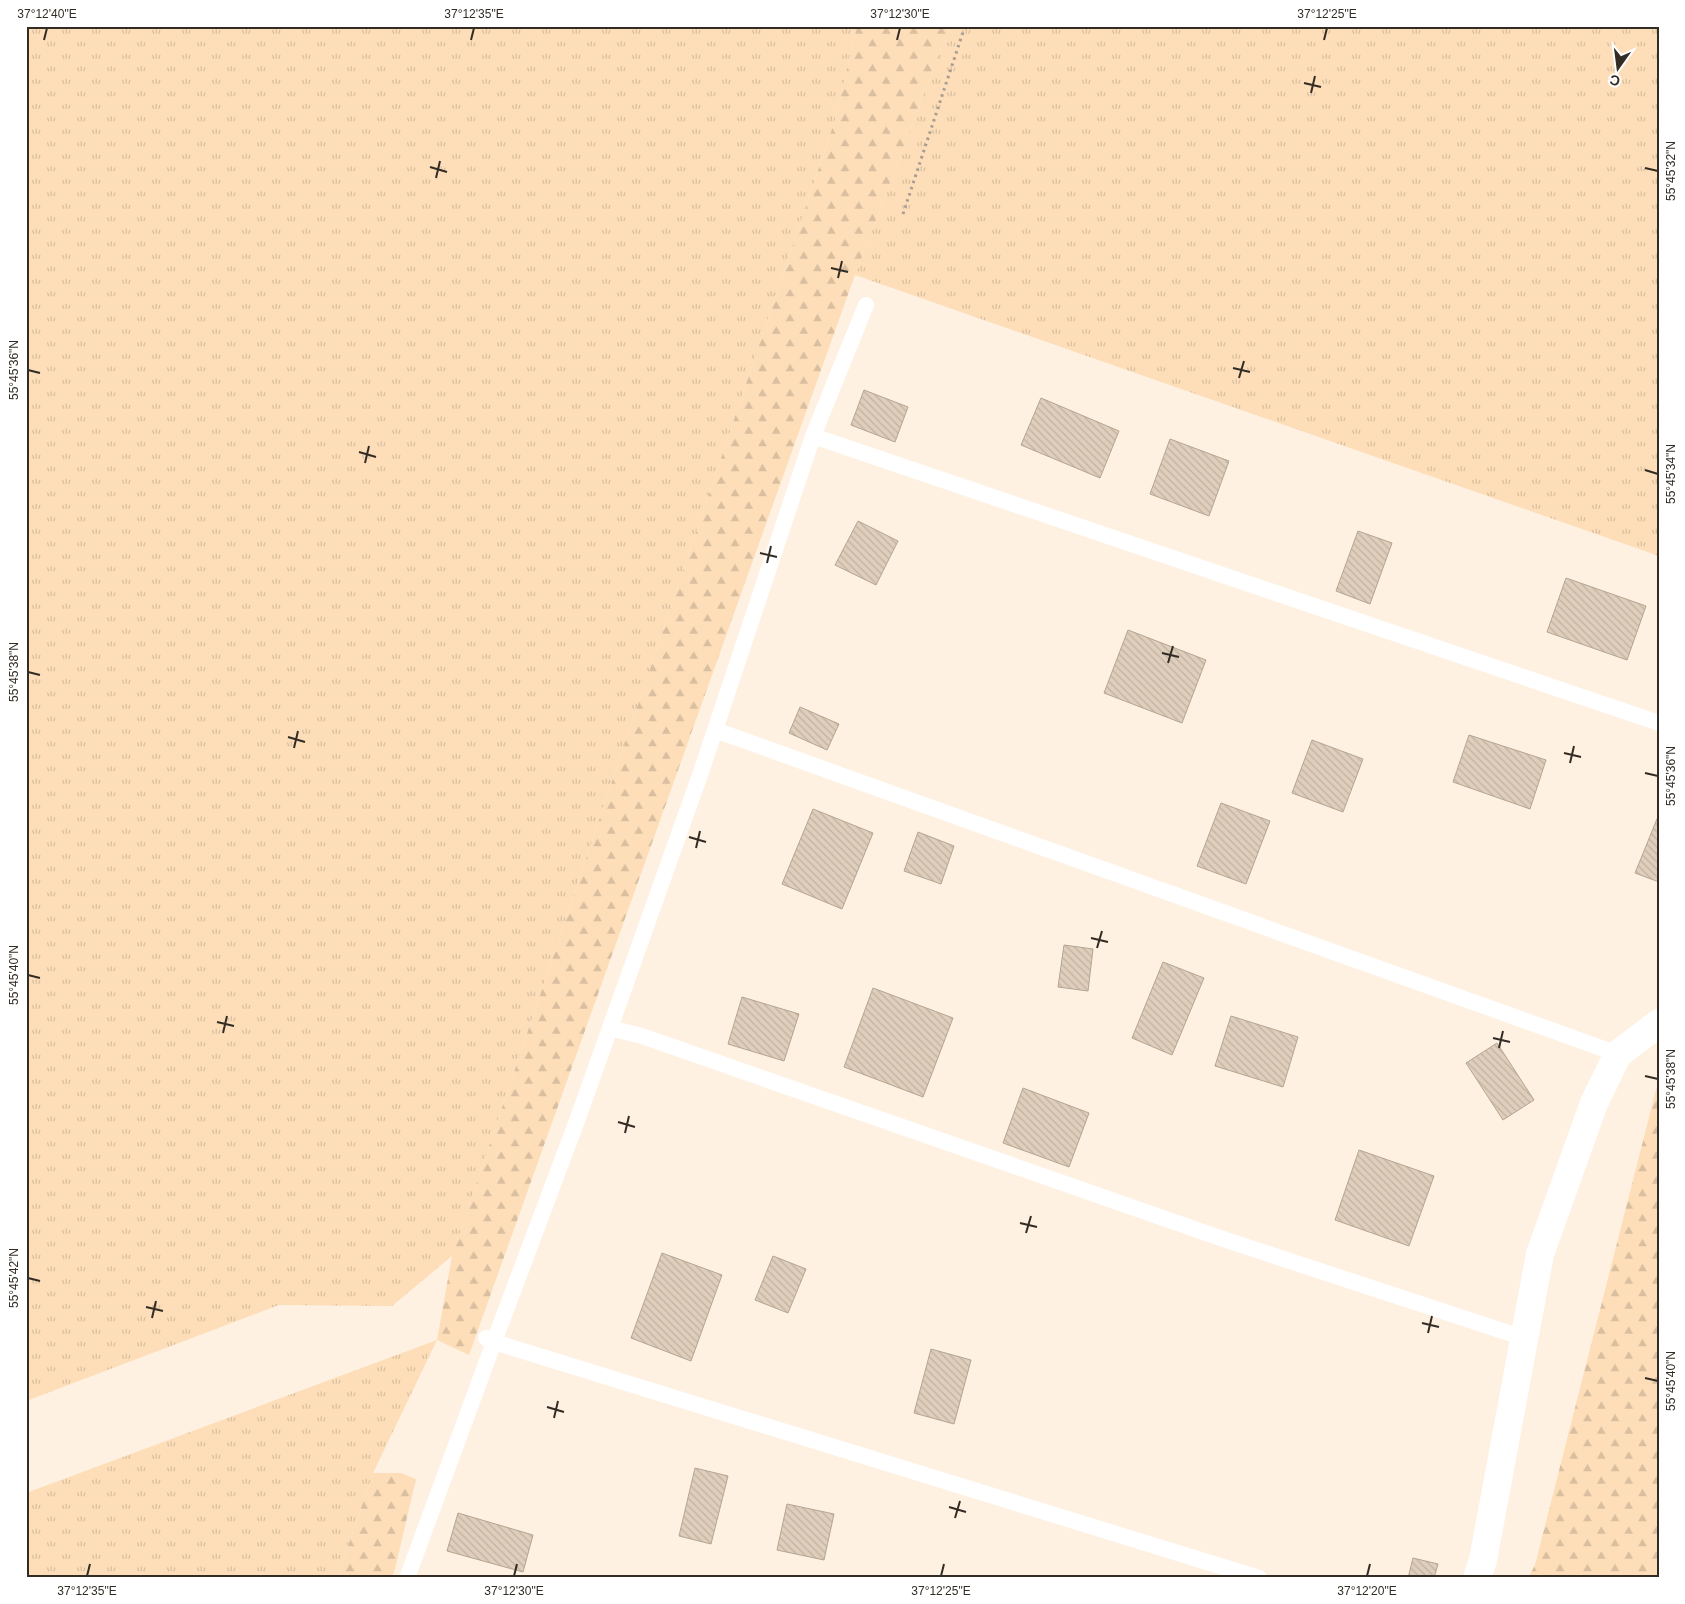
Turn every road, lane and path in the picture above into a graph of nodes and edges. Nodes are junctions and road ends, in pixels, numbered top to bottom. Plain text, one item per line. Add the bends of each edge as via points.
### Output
1 (965, 26) edge
2 (902, 214) dead end
3 (866, 305) dead end
4 (813, 436) junction
5 (1659, 723) edge
6 (715, 730) junction
7 (1659, 1023) edge
8 (610, 1028) junction
9 (1618, 1054) junction
10 (1524, 1338) junction
11 (490, 1340) junction
12 (407, 1578) edge
13 (1258, 1578) edge
14 (1477, 1578) edge

1 - 2 path
3 - 4 lane
4 - 5 lane
4 - 6 lane
6 - 8 lane
6 - 9 lane
7 - 9 street
8 - 10 lane via 642,1036 1226,1240
8 - 11 lane
9 - 10 street via 1594,1103 1540,1254
10 - 14 street
11 - 12 lane
11 - 13 lane

